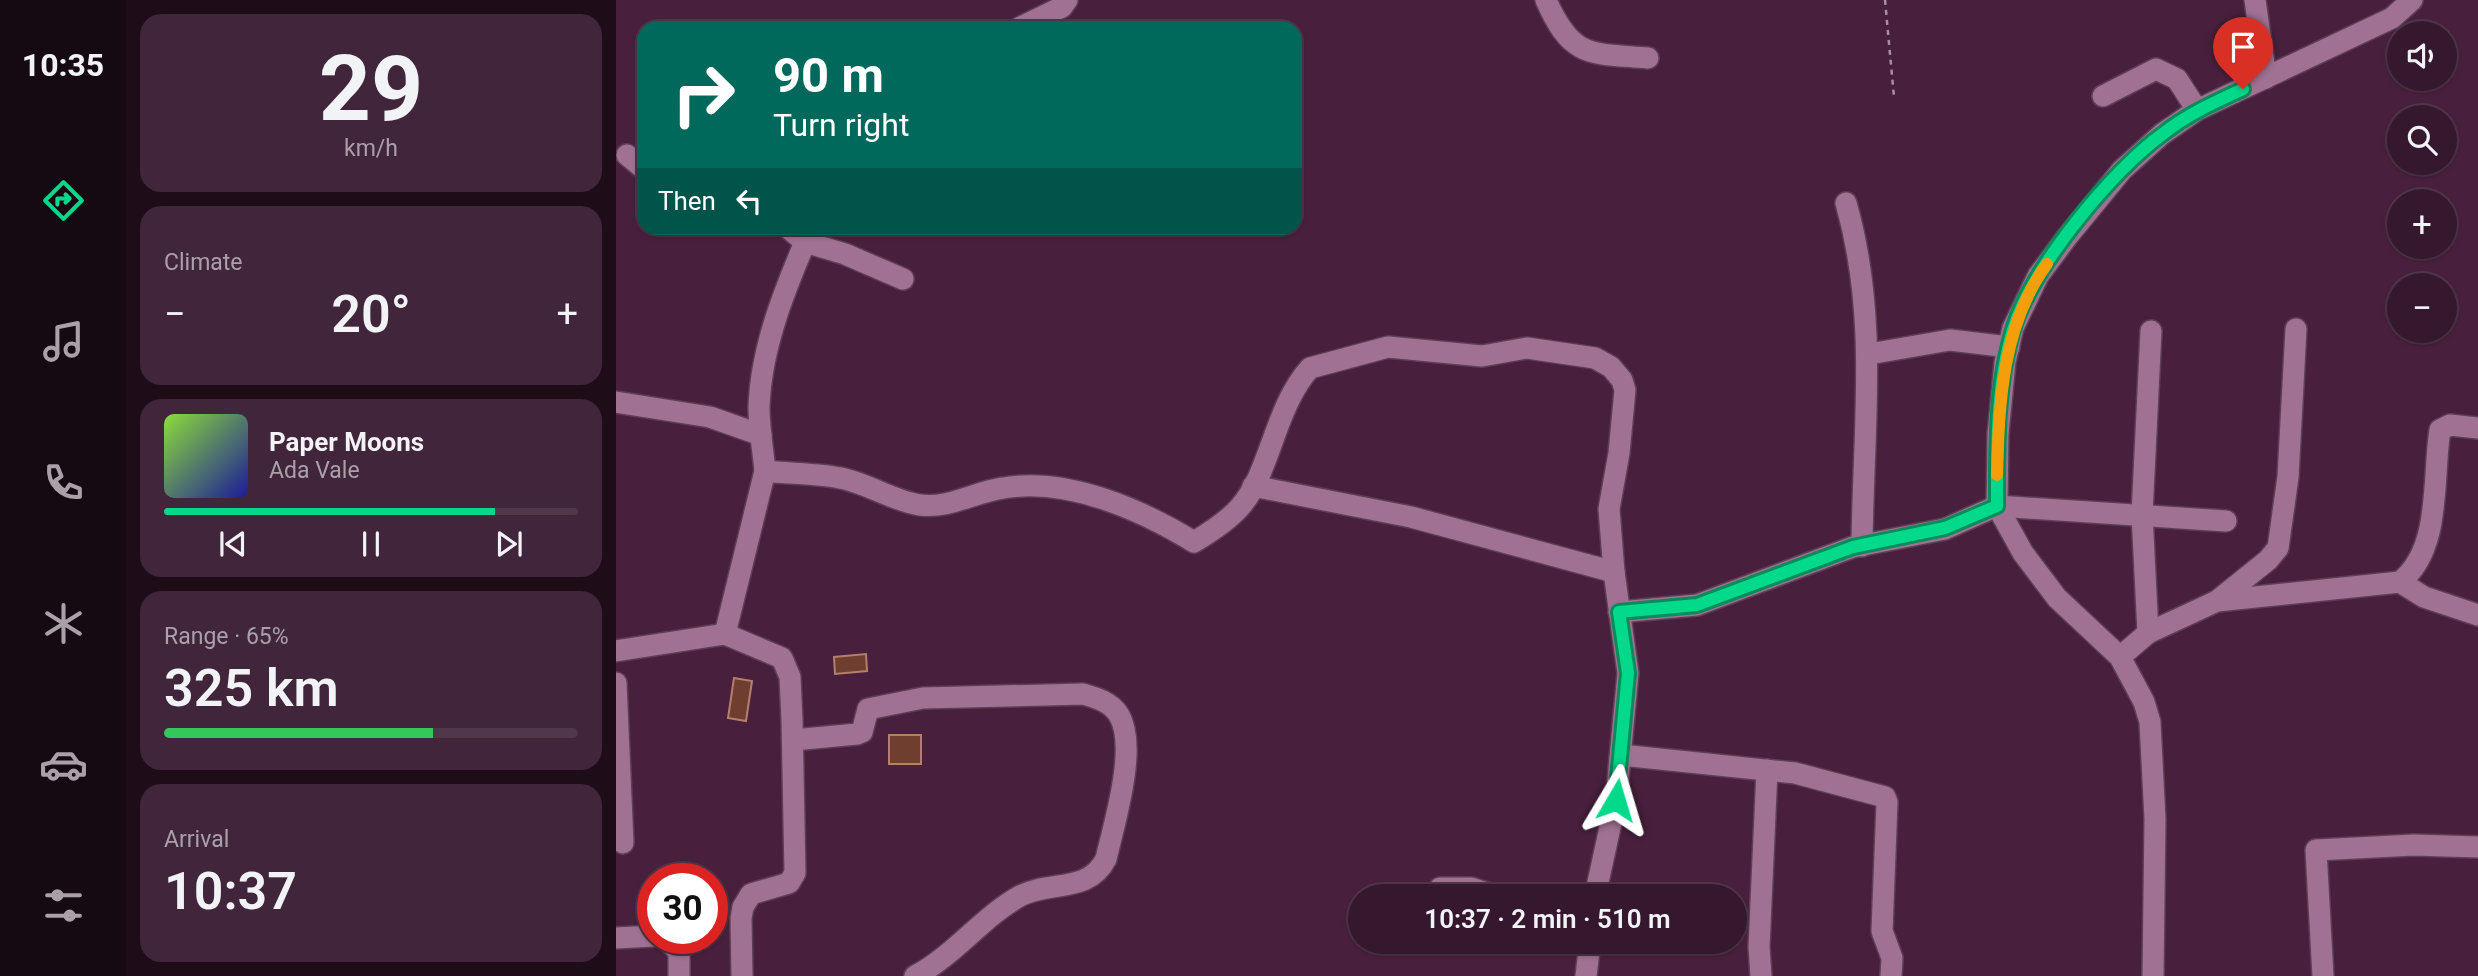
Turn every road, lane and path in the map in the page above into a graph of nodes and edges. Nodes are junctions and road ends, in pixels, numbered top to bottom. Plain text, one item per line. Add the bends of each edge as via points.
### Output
1 (1067, 0) edge
2 (1546, 0) edge
3 (1885, 0) edge
4 (2255, 0) edge
5 (2412, 0) edge
6 (1034, 21) edge
7 (1648, 58) dead end
8 (2266, 78) junction
9 (2103, 96) dead end
10 (1894, 97) dead end
11 (2197, 110) junction
12 (627, 155) dead end
13 (637, 163) edge
14 (1846, 203) dead end
15 (808, 235) edge
16 (903, 279) dead end
17 (2296, 329) dead end
18 (2151, 331) dead end
19 (2009, 347) junction
20 (1869, 354) junction
21 (616, 402) edge
22 (2478, 428) edge
23 (761, 435) junction
24 (765, 471) junction
25 (1253, 486) junction
26 (1997, 506) junction
27 (2142, 514) junction
28 (2226, 521) dead end
29 (1862, 546) junction
30 (1614, 572) junction
31 (2400, 582) junction
32 (2217, 601) junction
33 (1619, 612) junction
34 (2478, 615) edge
35 (2148, 633) junction
36 (725, 634) junction
37 (616, 651) edge
38 (2120, 657) junction
39 (616, 682) edge
40 (793, 740) junction
41 (1621, 755) junction
42 (1768, 770) junction
43 (624, 843) dead end
44 (2478, 847) edge
45 (1598, 884) edge
46 (637, 937) edge
47 (616, 938) edge
48 (679, 954) edge
49 (1589, 954) edge
50 (679, 976) edge
51 (742, 976) edge
52 (915, 976) edge
53 (1586, 976) edge
54 (1761, 976) edge
55 (1891, 976) edge
56 (2153, 976) edge
57 (2323, 976) edge

1 - 6 street
2 - 7 street via 1576,47 1590,53
3 - 10 path
4 - 8 street
5 - 8 street via 2392,18
8 - 11 street
9 - 11 street via 2156,69 2177,79
11 - 19 street via 2122,170 2067,237 2038,276
12 - 13 street
14 - 20 street via 1859,247
15 - 16 street
15 - 23 street via 766,359
17 - 32 street via 2287,489 2278,548
18 - 27 street
19 - 20 street via 1950,340
19 - 26 street via 1998,434
20 - 29 street
21 - 23 street via 710,417
22 - 31 street via 2450,425 2440,430 2430,527 2413,572
23 - 24 street
24 - 25 street via 841,478 921,505 942,505 1026,485 1057,489 1112,502 1194,542 1241,506
24 - 36 street
25 - 30 street via 1411,517
25 - 30 street via 1278,420 1310,368 1388,347 1482,356 1527,348 1595,358 1611,367 1625,390 1609,509
26 - 27 street
26 - 29 street via 1945,528
26 - 38 street via 2023,553 2057,598
27 - 28 street
27 - 35 street
29 - 33 street via 1697,605
30 - 33 street
31 - 32 street
31 - 34 street via 2424,597
32 - 35 street
33 - 41 street via 1628,673
35 - 38 street
36 - 37 street
36 - 40 street via 782,658 790,677
38 - 56 street via 2150,722 2155,819
39 - 43 street
40 - 51 street via 795,873 789,883 751,894 743,907
40 - 52 street via 857,734 862,732 867,709 923,698 1083,694 1104,700 1119,714 1125,729 1123,778 1100,870 1082,882 1020,896
41 - 42 street
41 - 45 street
42 - 54 street
42 - 55 street via 1885,797 1882,931 1892,958
44 - 57 street via 2316,850
46 - 47 street
48 - 50 street
49 - 53 street

